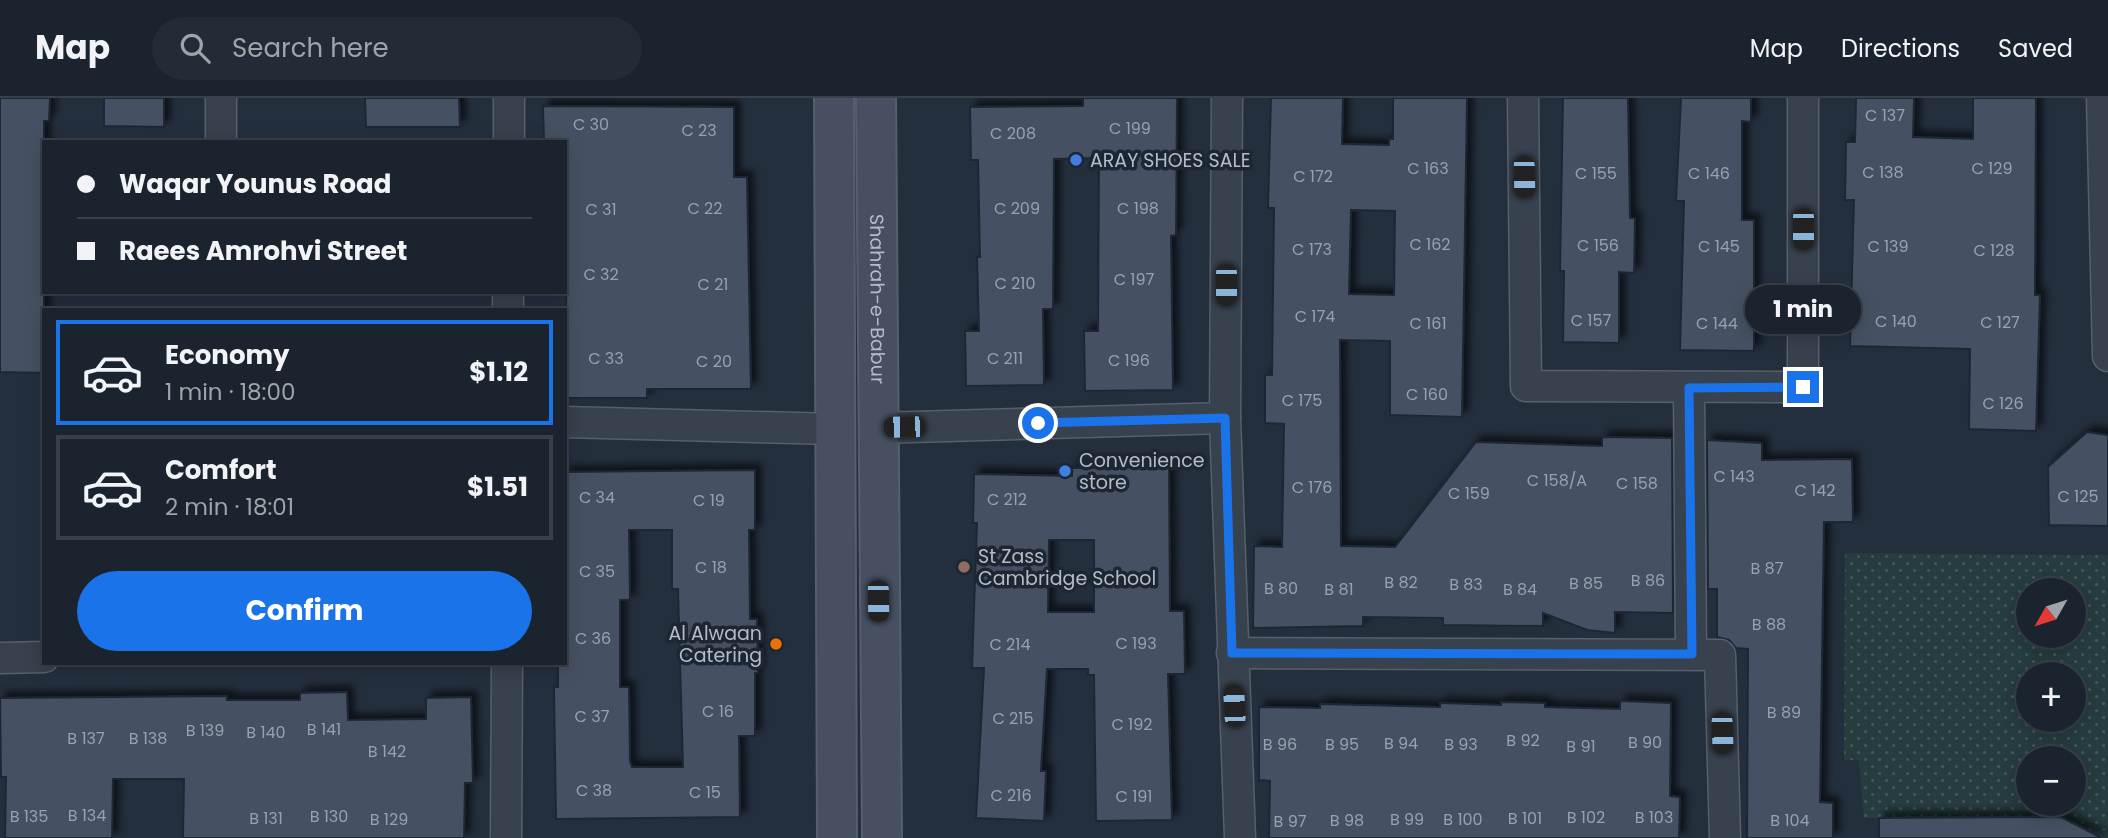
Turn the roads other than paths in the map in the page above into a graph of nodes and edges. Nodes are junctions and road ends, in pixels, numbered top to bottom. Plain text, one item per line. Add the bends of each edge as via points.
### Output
1 (221, 98) edge
2 (509, 98) edge
3 (834, 98) edge
4 (876, 98) edge
5 (1227, 98) edge
6 (1523, 98) edge
7 (1803, 98) edge
8 (2102, 98) edge
9 (221, 140) edge
10 (509, 140) edge
11 (2108, 356) edge
12 (1689, 388) junction
13 (1225, 418) junction
14 (567, 422) edge
15 (877, 428) junction
16 (834, 429) junction
17 (1232, 653) junction
18 (1692, 654) junction
19 (0, 657) edge
20 (42, 657) edge
21 (506, 665) edge
22 (506, 838) edge
23 (837, 838) edge
24 (882, 838) edge
25 (1240, 838) edge
26 (1725, 838) edge

1 - 9 street
2 - 10 street
3 - 16 main road
4 - 15 main road, Shahrah-e-Babur
5 - 13 street
6 - 12 street via 1526,386
7 - 12 street via 1803,387
8 - 11 street
12 - 18 street
13 - 15 street
13 - 17 street
14 - 16 street
15 - 24 main road, Shahrah-e-Babur
16 - 23 main road
17 - 18 street
17 - 25 street
18 - 26 street via 1720,655
19 - 20 street
21 - 22 street

